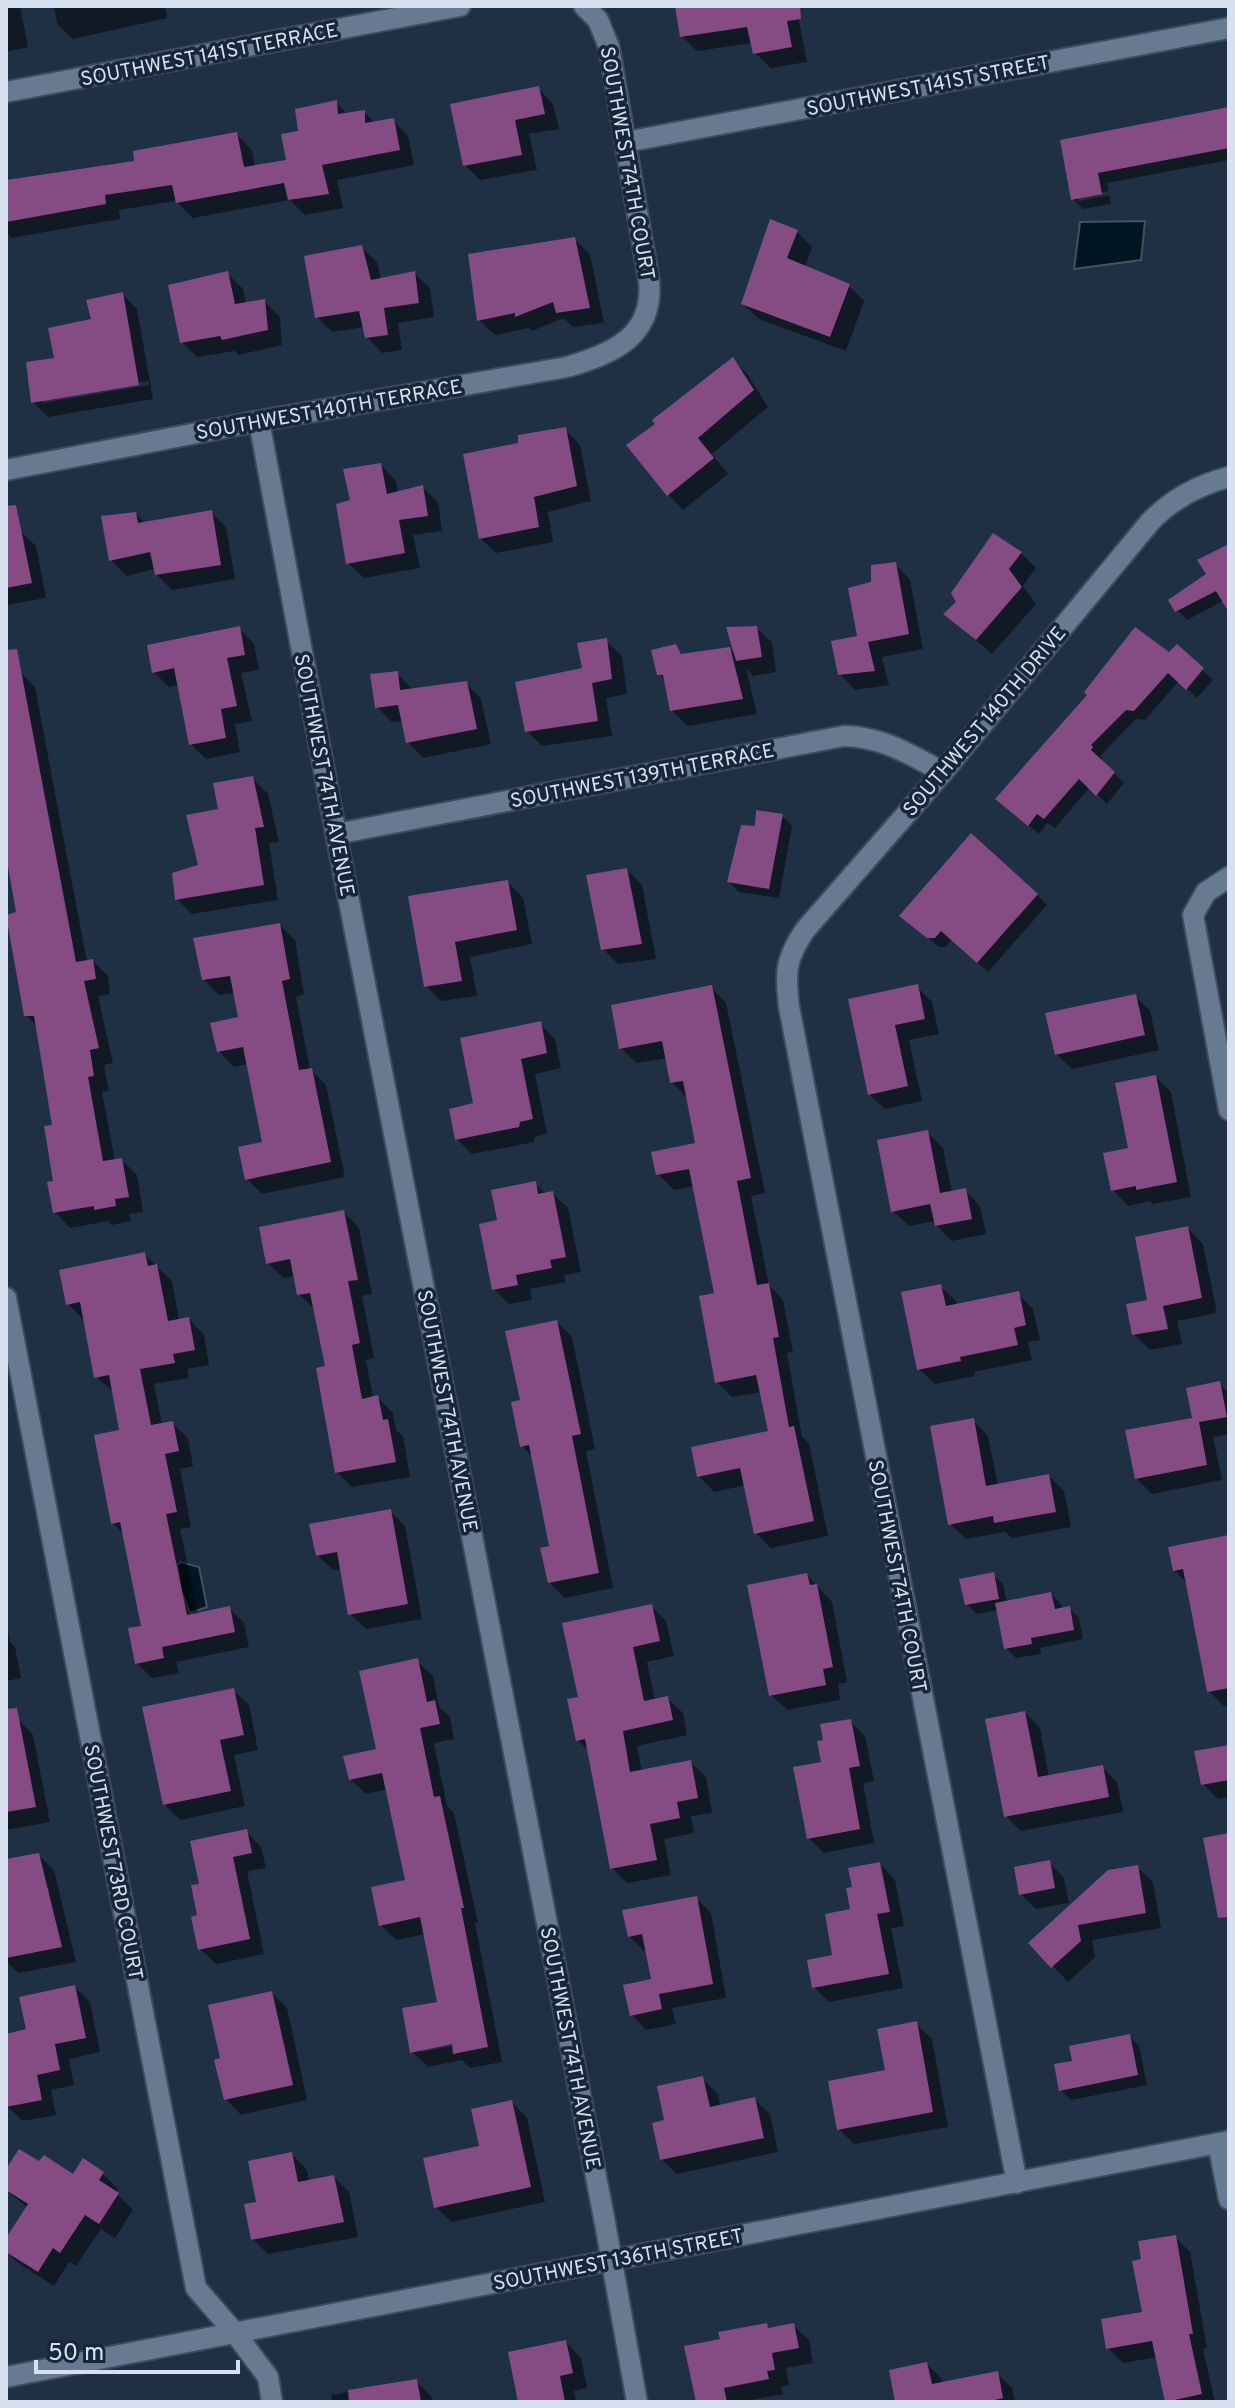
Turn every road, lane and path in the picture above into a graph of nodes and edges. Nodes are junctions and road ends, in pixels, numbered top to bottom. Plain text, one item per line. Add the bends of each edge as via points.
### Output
1 (460, 6) edge
2 (584, 6) edge
3 (1229, 28) edge
4 (6, 92) edge
5 (626, 142) junction
6 (641, 325) joint
7 (259, 421) junction
8 (6, 470) edge
9 (1229, 477) edge
10 (943, 772) junction
11 (336, 834) junction
12 (1229, 877) edge
13 (786, 969) joint
14 (1229, 1110) edge
15 (6, 1298) edge
16 (1223, 2142) edge
17 (1017, 2183) junction
18 (1229, 2199) edge
19 (611, 2260) junction
20 (235, 2333) junction
21 (6, 2377) edge
22 (272, 2402) edge
23 (637, 2402) edge

1 - 4 street, SOUTHWEST 141ST TERRACE
2 - 5 street, SOUTHWEST 74TH COURT via 598,20 609,47
3 - 5 street, SOUTHWEST 141ST STREET
5 - 6 street, SOUTHWEST 74TH COURT via 649,281
6 - 7 street, SOUTHWEST 140TH TERRACE via 614,350 567,367
7 - 8 street, SOUTHWEST 140TH TERRACE
7 - 11 street, SOUTHWEST 74TH AVENUE
9 - 10 street, SOUTHWEST 140TH DRIVE via 1198,488 1150,522
10 - 11 street, SOUTHWEST 139TH TERRACE via 896,745 844,736
10 - 13 street, SOUTHWEST 140TH DRIVE via 805,930
11 - 19 street, SOUTHWEST 74TH AVENUE
12 - 14 street via 1199,901 1193,915
13 - 17 street, SOUTHWEST 74TH COURT via 789,1007
15 - 20 street, SOUTHWEST 73RD COURT via 196,2288
16 - 17 street, SOUTHWEST 136TH STREET
16 - 18 street
17 - 19 street, SOUTHWEST 136TH STREET
19 - 20 street, SOUTHWEST 136TH STREET
19 - 23 street, SOUTHWEST 74TH AVENUE
20 - 21 street, SOUTHWEST 136TH STREET
20 - 22 street, SOUTHWEST 73RD COURT via 268,2377

